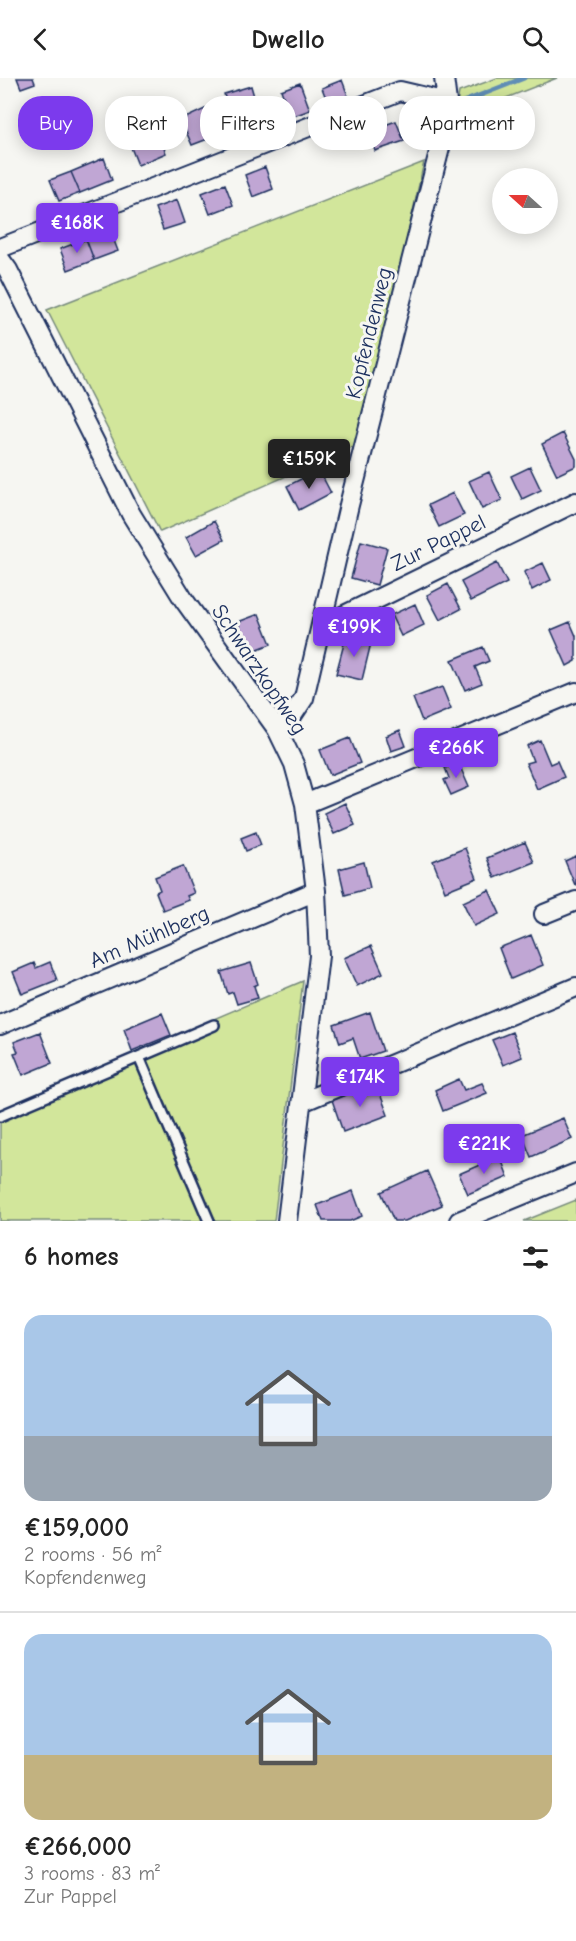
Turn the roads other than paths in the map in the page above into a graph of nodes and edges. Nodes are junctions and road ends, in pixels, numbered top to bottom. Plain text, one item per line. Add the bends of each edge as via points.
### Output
1 (444, 78) edge
2 (421, 96) edge
3 (446, 96) edge
4 (439, 150) edge
5 (0, 248) edge
6 (0, 259) edge
7 (576, 502) edge
8 (322, 626) junction
9 (576, 692) edge
10 (277, 729) junction
11 (305, 804) junction
12 (316, 891) junction
13 (576, 901) edge
14 (544, 914) dead end
15 (576, 987) edge
16 (0, 1025) edge
17 (214, 1025) dead end
18 (139, 1056) junction
19 (302, 1102) junction
20 (0, 1116) edge
21 (576, 1173) edge
22 (209, 1221) edge
23 (287, 1221) edge
24 (459, 1221) edge

1 - 3 street, Kopfendenweg
2 - 5 street via 400,91
4 - 8 street, Kopfendenweg
6 - 10 street, Schwarzkopfweg via 131,514 184,600
7 - 8 street, Zur Pappel
8 - 10 street, Kopfendenweg via 304,698 290,720
9 - 11 street
10 - 11 street, Schwarzkopfweg via 294,764
11 - 12 street, Schwarzkopfweg
12 - 16 street, Am Mühlberg
12 - 19 street, Schwarzkopfweg via 319,956
13 - 14 street
15 - 19 street
17 - 18 lane
18 - 20 lane
18 - 22 lane
19 - 23 street, Schwarzkopfweg
21 - 24 street

